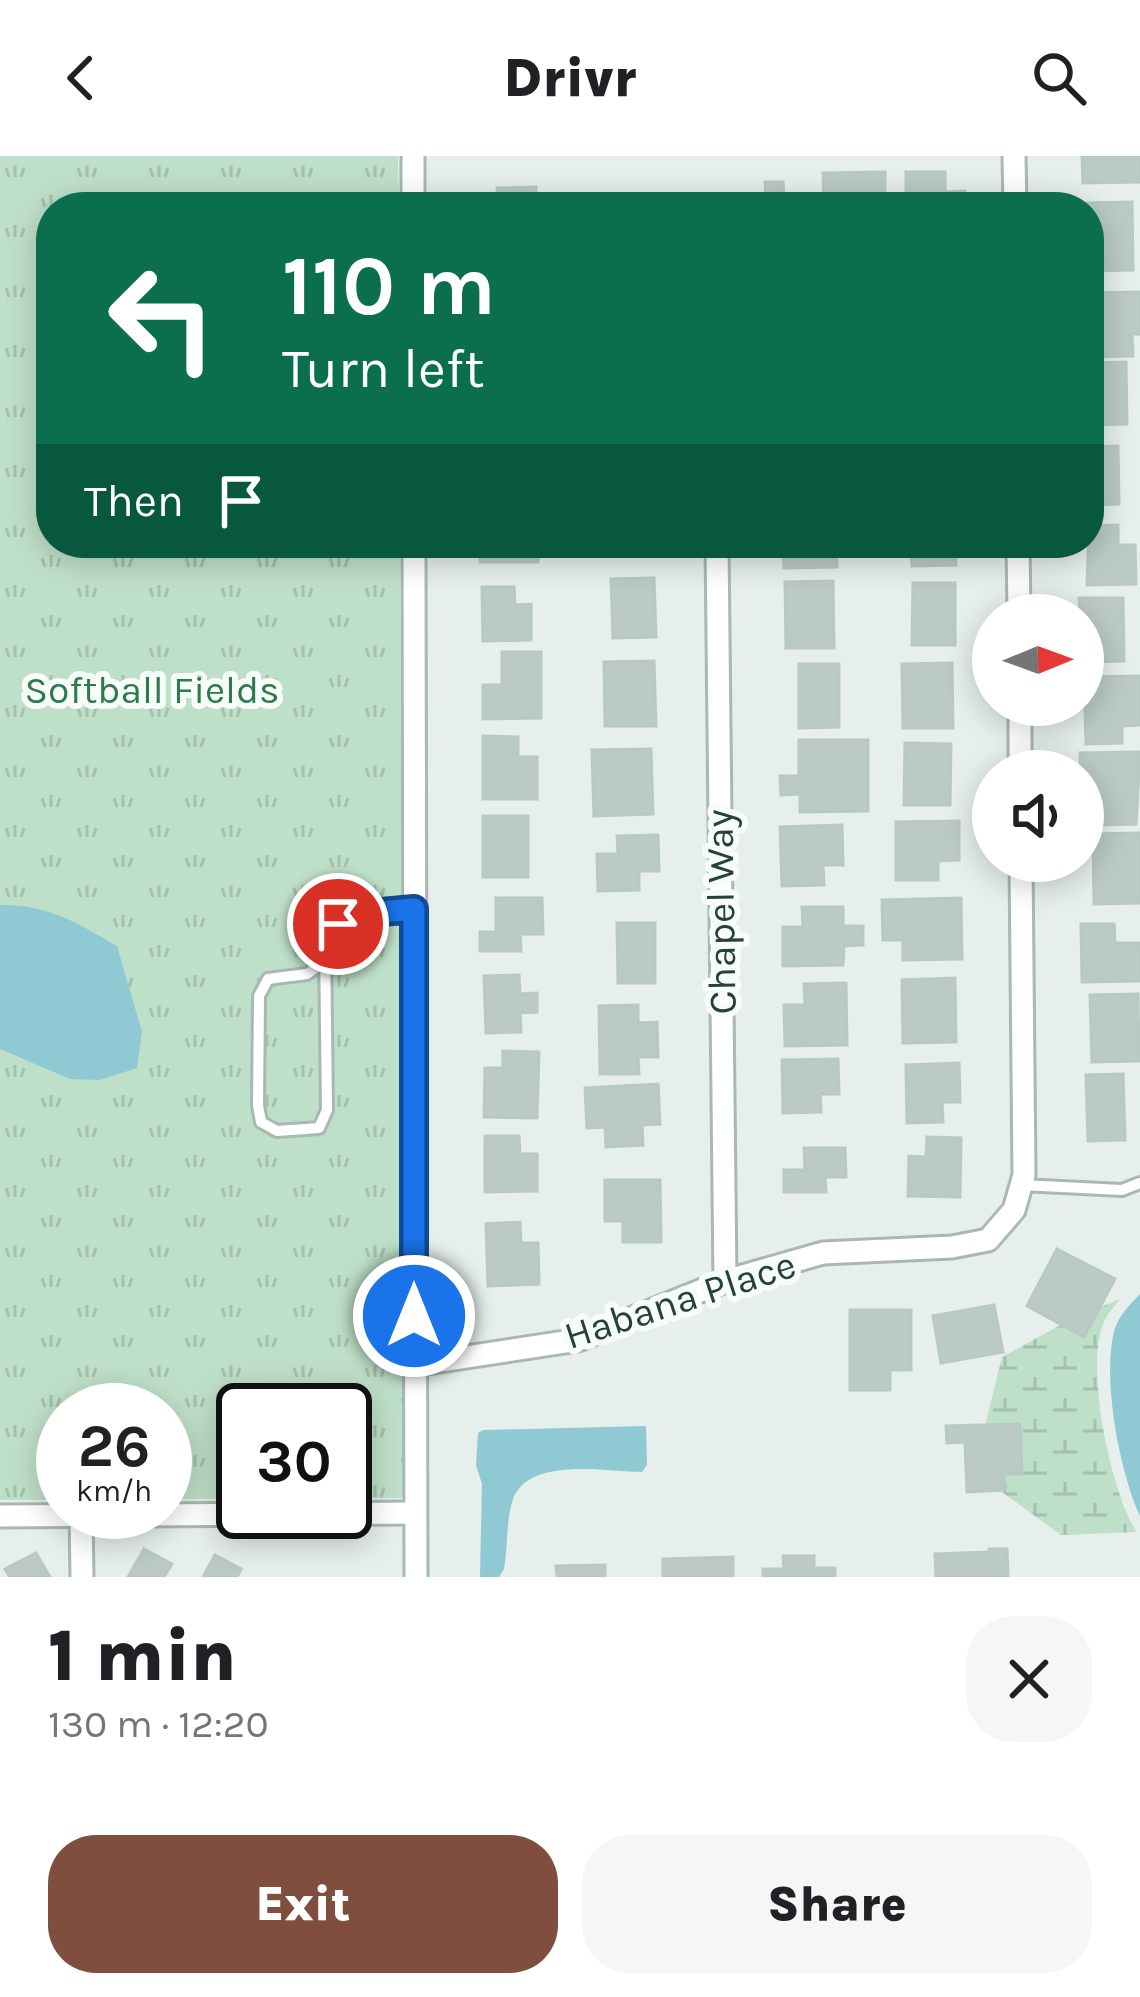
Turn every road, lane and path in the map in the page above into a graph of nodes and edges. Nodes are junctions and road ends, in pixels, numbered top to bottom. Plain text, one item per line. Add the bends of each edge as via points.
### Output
1 (413, 156) edge
2 (1014, 156) edge
3 (413, 192) edge
4 (1015, 192) edge
5 (414, 558) edge
6 (717, 558) edge
7 (1018, 558) edge
8 (1019, 594) edge
9 (1021, 882) edge
10 (414, 909) junction
11 (323, 963) junction
12 (1140, 1183) edge
13 (1021, 1185) junction
14 (724, 1281) junction
15 (414, 1366) junction
16 (416, 1513) junction
17 (192, 1514) edge
18 (0, 1516) edge
19 (36, 1516) edge
20 (81, 1539) edge
21 (82, 1577) edge
22 (416, 1577) edge

1 - 3 street
2 - 4 street
5 - 10 street
6 - 14 street, Chapel Way
7 - 8 street
9 - 13 street
10 - 11 lane via 338,924
10 - 15 street
11 - 11 lane via 327,1110 319,1128 277,1131 262,1122 258,1105 259,996 268,979 307,974
12 - 13 lane via 1122,1190
13 - 14 street, Habana Place via 1014,1210 988,1240 823,1253
14 - 15 street, Habana Place via 578,1340
15 - 16 street
16 - 17 street
16 - 22 street
18 - 19 street
20 - 21 street

